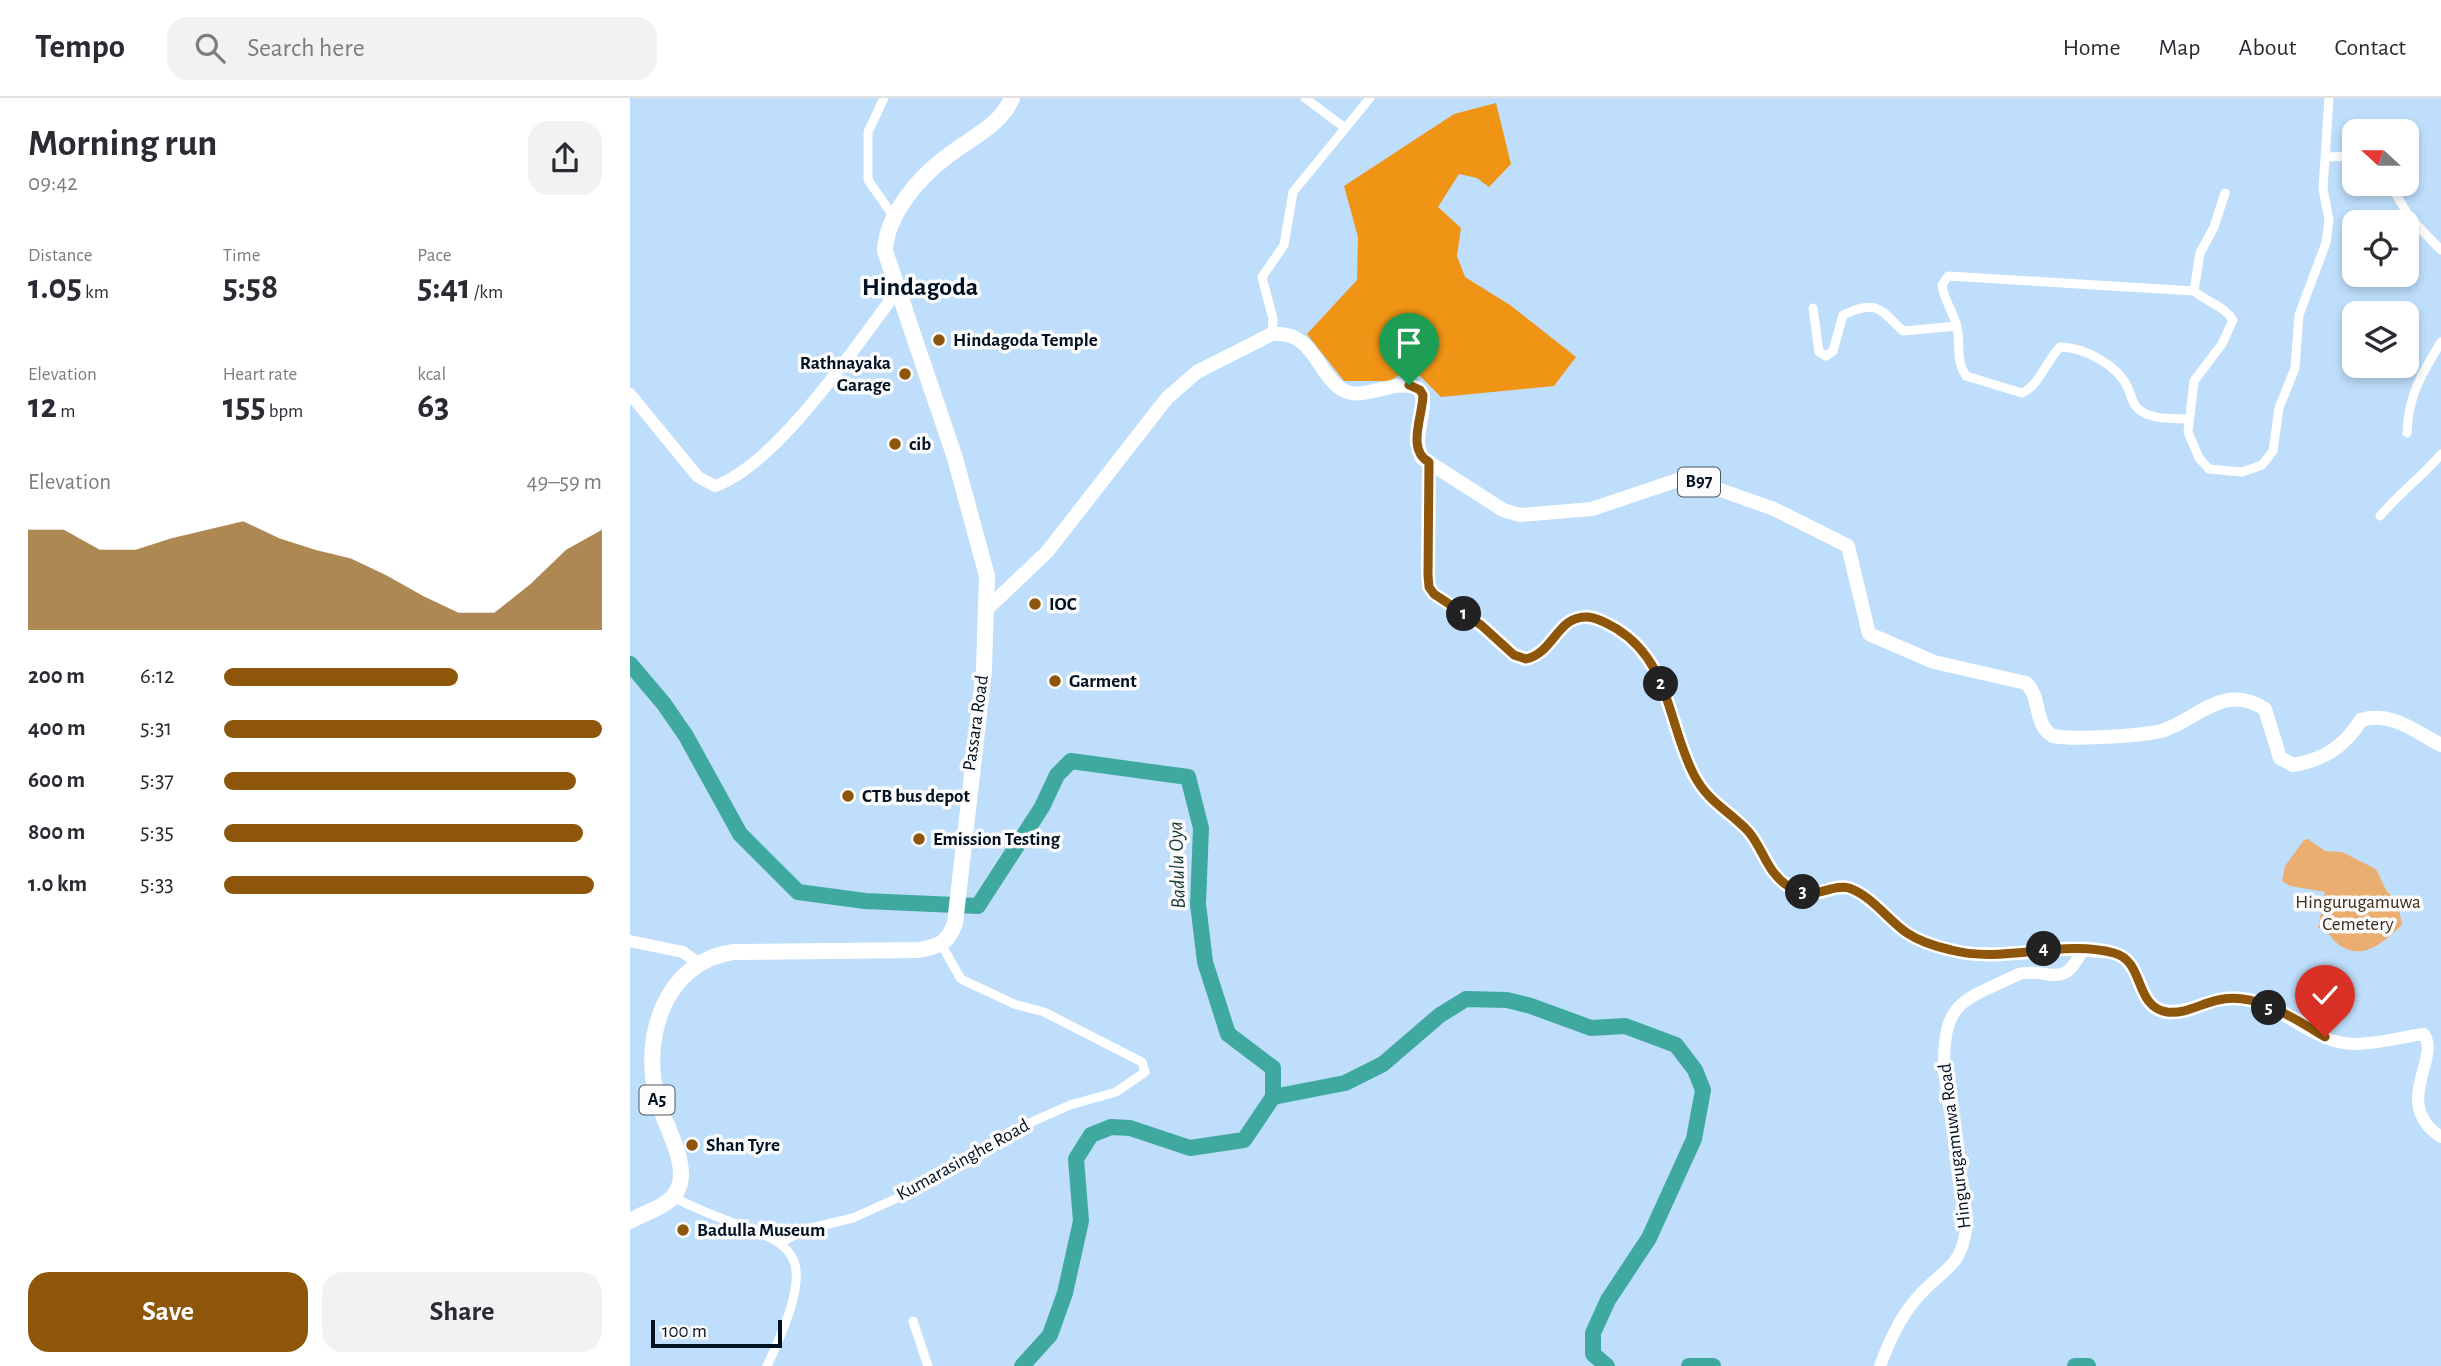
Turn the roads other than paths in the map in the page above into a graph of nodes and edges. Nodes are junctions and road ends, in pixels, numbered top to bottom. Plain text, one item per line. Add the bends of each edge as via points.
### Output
1 (884, 98) edge
2 (1013, 98) edge
3 (1305, 98) edge
4 (1370, 98) edge
5 (2329, 98) edge
6 (1345, 128) junction
7 (2342, 156) edge
8 (2328, 157) junction
9 (2225, 193) dead end
10 (2397, 196) edge
11 (894, 217) junction
12 (2441, 250) edge
13 (898, 290) junction
14 (2194, 291) junction
15 (1813, 308) dead end
16 (1957, 326) junction
17 (1272, 334) junction
18 (2441, 342) edge
19 (630, 394) edge
20 (2189, 419) junction
21 (2407, 433) dead end
22 (2441, 454) edge
23 (1429, 462) junction
24 (2380, 516) dead end
25 (988, 608) junction
26 (2441, 745) edge
27 (630, 942) edge
28 (942, 946) junction
29 (2083, 949) junction
30 (699, 964) junction
31 (2441, 1137) edge
32 (673, 1197) junction
33 (630, 1221) edge
34 (782, 1242) junction
35 (913, 1321) dead end
36 (766, 1366) edge
37 (928, 1366) edge
38 (1880, 1366) edge

1 - 11 street via 868,132 868,180
2 - 11 highway, Passara Road via 990,127 923,178
3 - 6 street
4 - 6 street
5 - 8 street
6 - 17 street via 1293,192 1284,246 1262,277 1273,319
7 - 8 street
8 - 20 street via 2323,189 2329,220 2326,243 2299,315 2295,368 2278,408 2273,451 2262,465 2242,472 2209,469 2188,432
9 - 14 street via 2200,253
10 - 12 street via 2410,218
11 - 13 highway, Passara Road via 885,251
13 - 19 street via 821,393 732,480 715,486 698,477
13 - 25 highway, Passara Road via 980,544
14 - 16 street via 1948,275 1942,285 1944,299
14 - 20 street via 2227,310 2233,320 2222,344 2194,381
15 - 16 street via 1819,352 1826,356 1833,351 1843,315 1867,304 1879,308 1903,331
16 - 20 street via 1958,364 1966,376 2022,393 2033,387 2060,346 2075,347 2121,377 2134,405 2143,413
17 - 23 main road via 1288,335 1307,347 1345,391 1409,385 1420,390 1423,401 1417,443 1422,458
17 - 25 main road via 1197,372 1167,398 1047,552
18 - 21 street via 2415,385
22 - 24 street
23 - 26 main road, B97 via 1503,510 1520,515 1592,509 1681,479 1774,509 1848,546 1869,634 1934,662 2026,683 2034,693 2041,724 2053,736 2162,731 2204,706 2234,700 2265,709 2280,758 2293,765 2347,742 2361,720 2377,715 2396,720
23 - 29 street via 1428,575 1434,594 1481,625 1514,655 1526,659 1546,650 1561,627 1573,619 1603,621 1630,638 1647,654 1665,691 1693,772 1707,797 1748,832 1772,872 1788,886 1818,894 1851,889 1909,934 1953,951
25 - 28 highway, Passara Road via 955,923
27 - 30 street via 683,952
28 - 30 highway, A5 via 744,951 724,953
28 - 34 street, Kumarasinghe Road via 961,978 1124,1051 1142,1062 1145,1073 1116,1092 1070,1105 1011,1131 926,1185 853,1218 803,1230
29 - 31 street via 2115,953 2131,962 2152,1006 2168,1012 2236,998 2281,1012 2345,1044 2424,1034 2436,1056 2421,1111 2428,1129
29 - 38 street, Hingurugamuwa Road via 2076,965 2062,974 2019,974 1958,1004 1950,1020 1944,1072 1966,1208 1965,1245 1954,1264 1902,1317
30 - 32 highway, A5 via 670,990 653,1049 656,1093 681,1172
32 - 33 highway
32 - 34 street
34 - 36 street via 791,1252 797,1273 795,1298
35 - 37 street

